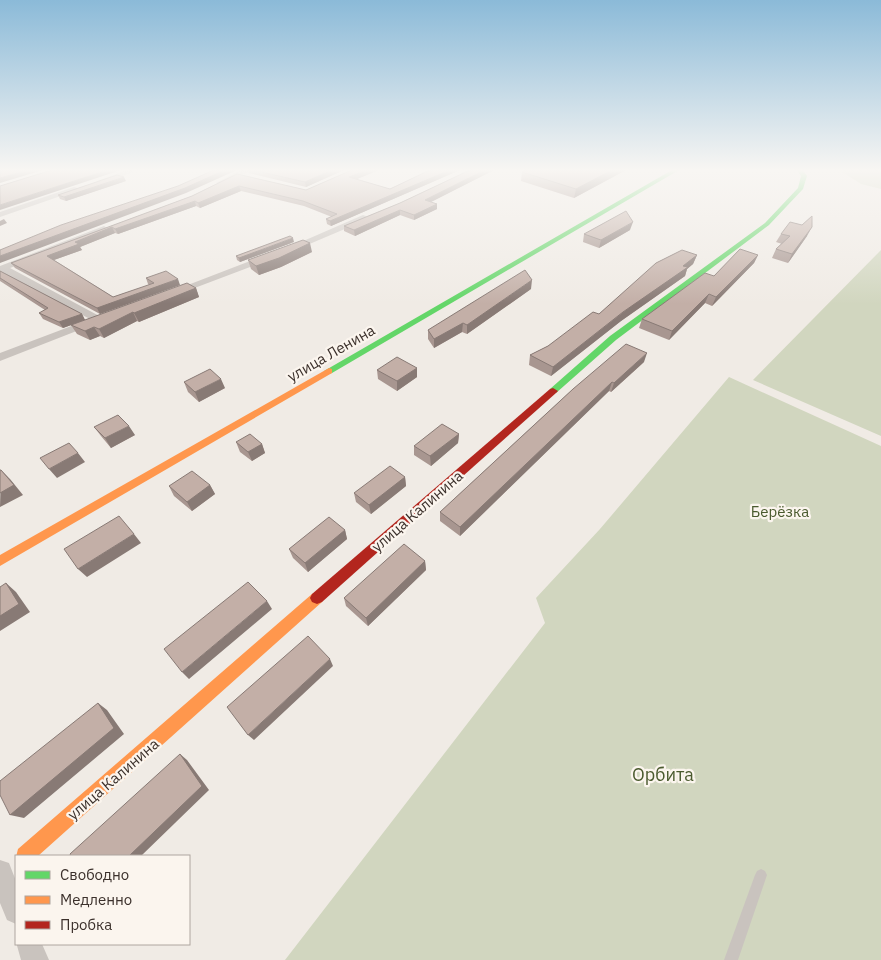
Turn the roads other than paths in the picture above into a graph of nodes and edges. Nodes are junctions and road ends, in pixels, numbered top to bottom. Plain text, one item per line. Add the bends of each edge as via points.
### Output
1 (599, 215) edge
2 (776, 215) edge
3 (369, 216) edge
4 (116, 224) edge
5 (1, 268) edge
6 (162, 296) edge
7 (0, 357) edge
8 (0, 561) edge
9 (26, 855) edge
10 (5, 873) edge
11 (761, 875) dead end
12 (15, 908) edge
13 (29, 945) edge
14 (35, 960) edge
15 (731, 960) edge

1 - 8 street, улица Ленина
2 - 9 street, улица Калинина via 613,338
3 - 6 street via 288,250
4 - 5 street
5 - 7 street via 103,318
10 - 12 street
11 - 15 lane
13 - 14 street

